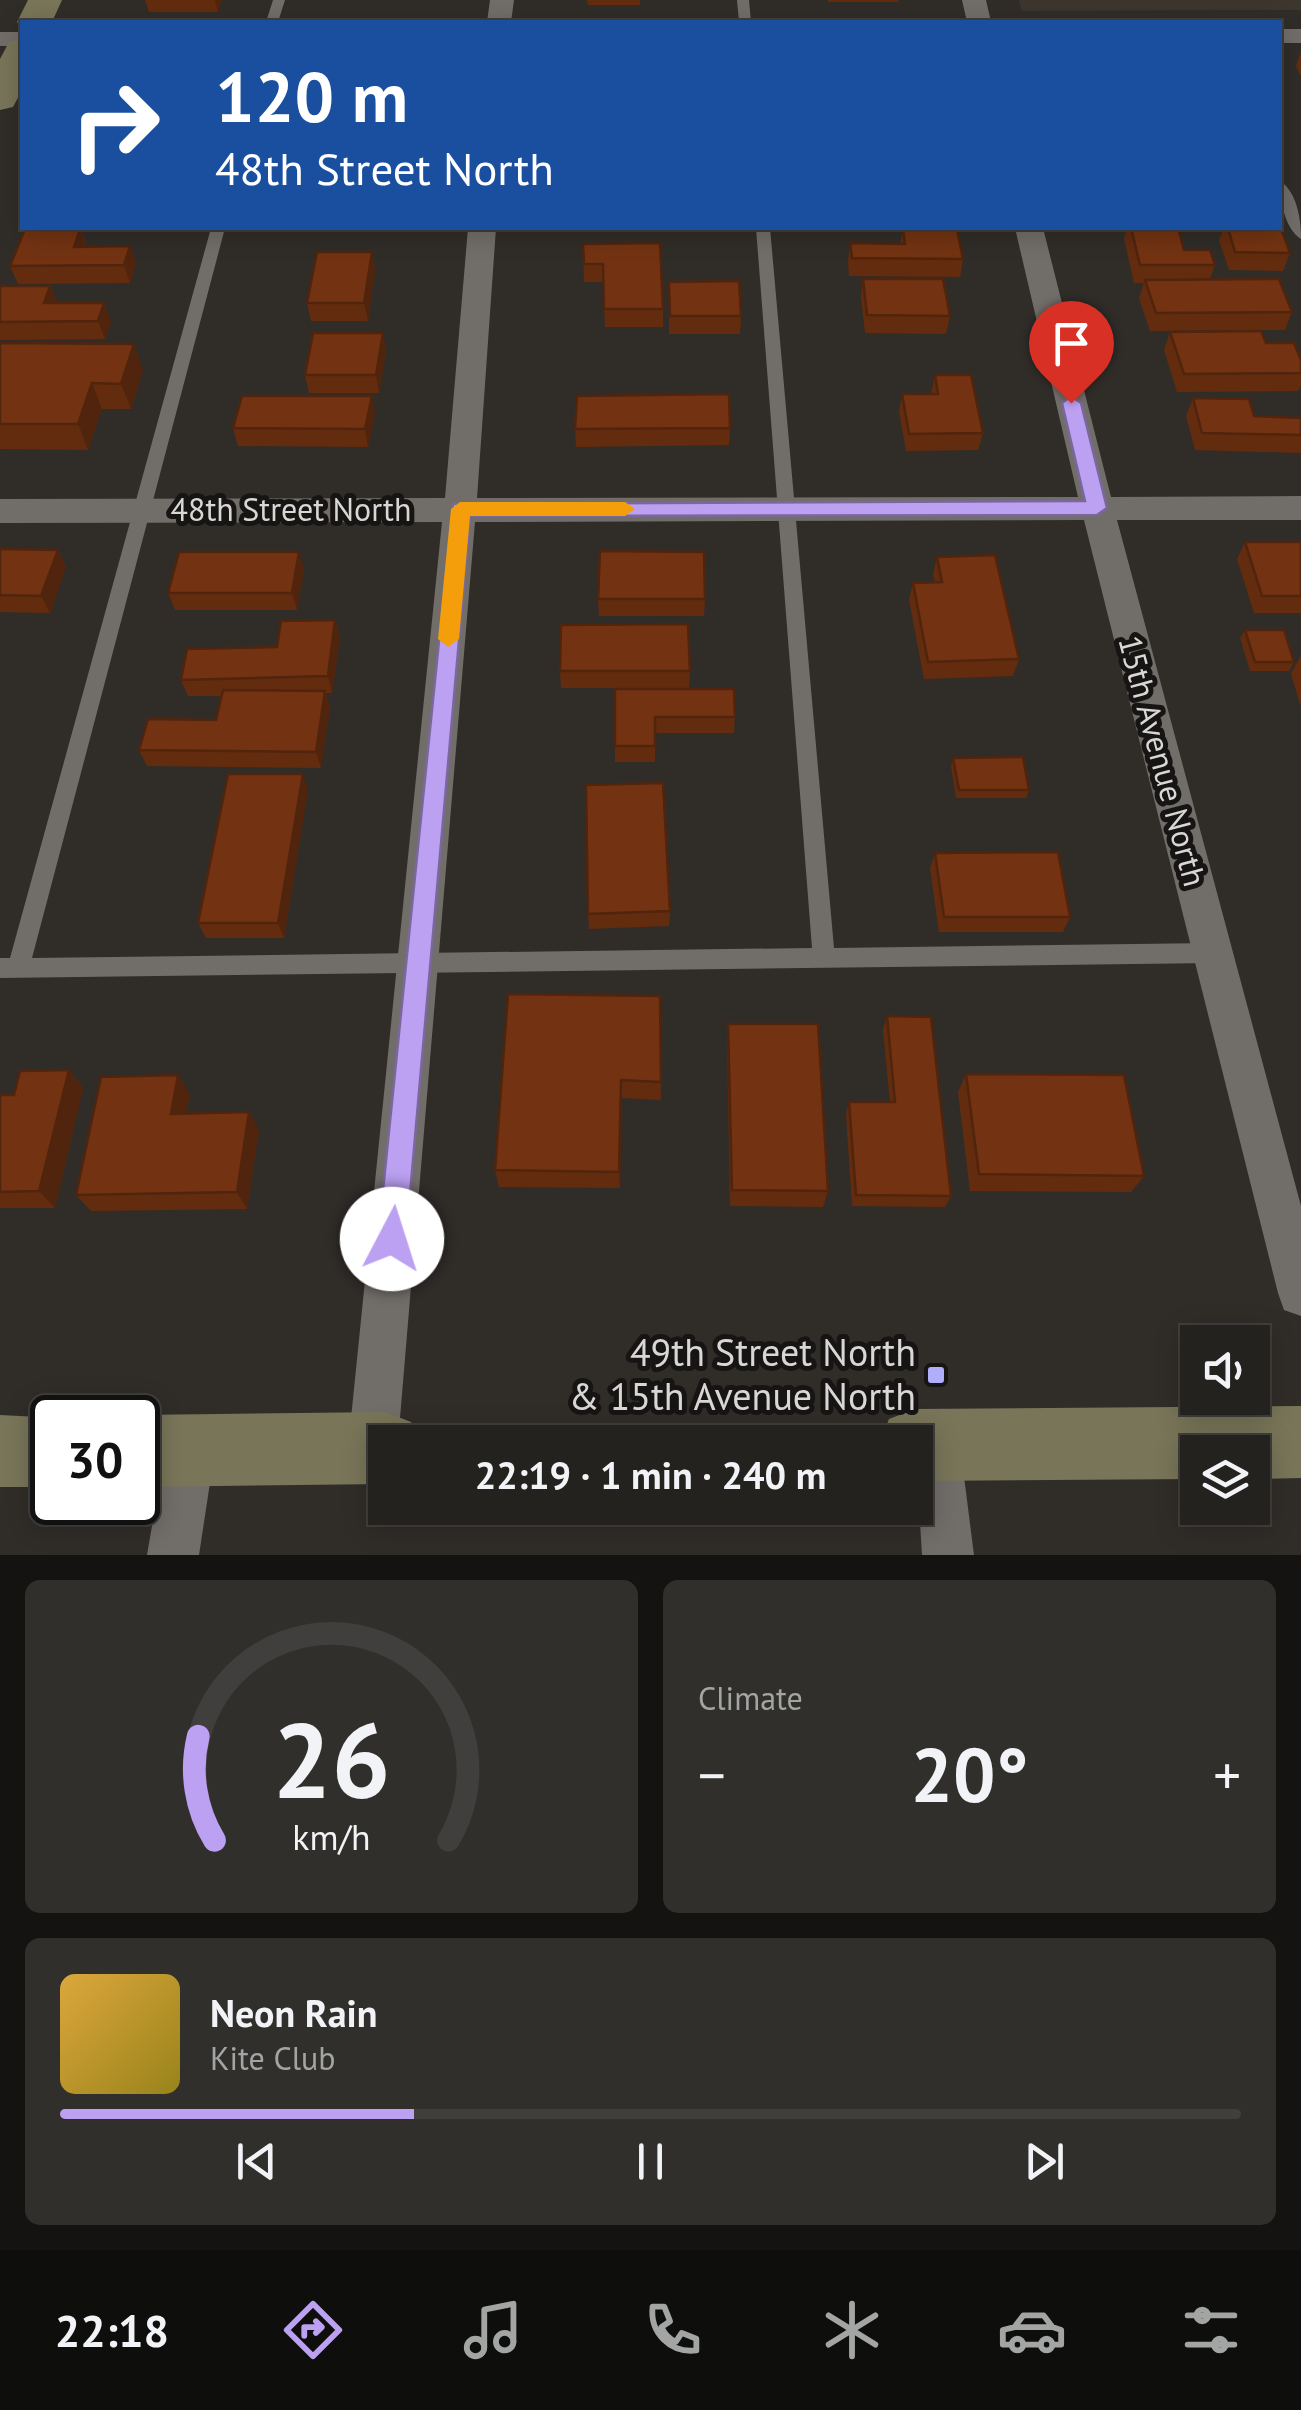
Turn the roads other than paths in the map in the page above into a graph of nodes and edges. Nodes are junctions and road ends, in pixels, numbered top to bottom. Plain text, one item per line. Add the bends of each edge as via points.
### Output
1 (20, 55) edge
2 (0, 100) edge
3 (1282, 190) edge
4 (217, 230) edge
5 (482, 230) edge
6 (763, 230) edge
7 (1029, 230) edge
8 (1301, 234) edge
9 (788, 508) junction
10 (1097, 508) junction
11 (1301, 508) edge
12 (460, 509) junction
13 (0, 510) edge
14 (144, 510) junction
15 (1213, 953) junction
16 (824, 959) junction
17 (418, 965) junction
18 (9, 968) edge
19 (1301, 1292) edge
20 (381, 1425) edge
21 (1301, 1442) edge
22 (933, 1445) edge
23 (368, 1448) edge
24 (164, 1450) edge
25 (30, 1451) edge
26 (0, 1452) edge
27 (933, 1483) edge
28 (172, 1555) edge
29 (948, 1555) edge

1 - 2 main road
3 - 8 lane
4 - 14 lane
5 - 12 street
6 - 9 lane
7 - 10 street, 15th Avenue North
9 - 10 street, 48th Street North
9 - 12 street, 48th Street North
9 - 16 lane
10 - 11 street, 48th Street North
10 - 15 street, 15th Avenue North
12 - 14 street, 48th Street North
12 - 17 street
13 - 14 street, 48th Street North
14 - 18 lane
15 - 16 lane
15 - 19 street, 15th Avenue North
16 - 17 lane
17 - 18 lane
17 - 20 street
21 - 22 main road
23 - 24 main road
24 - 28 street
25 - 26 main road
27 - 29 street

